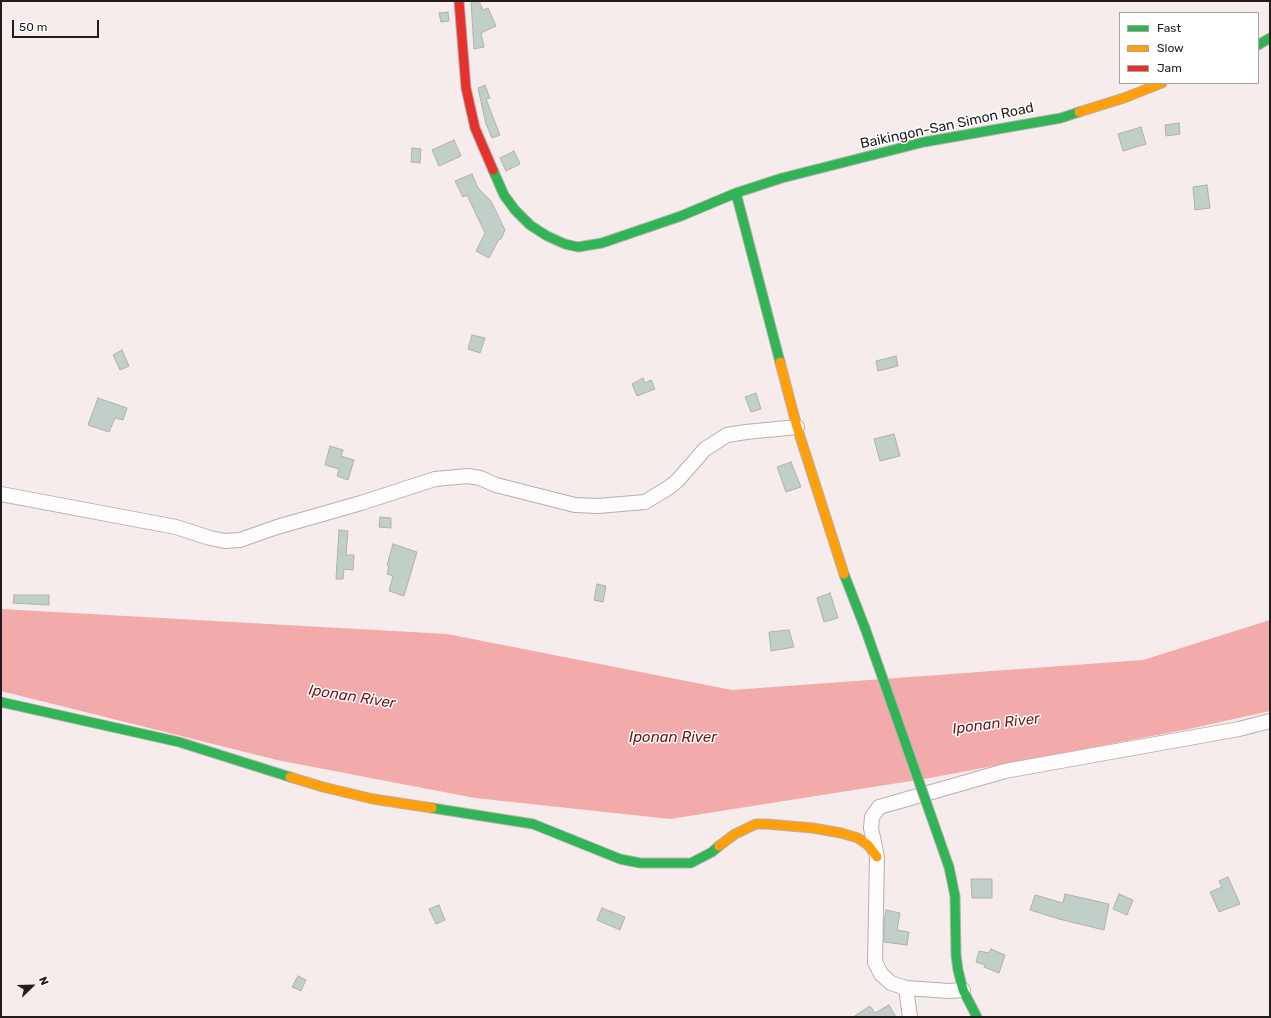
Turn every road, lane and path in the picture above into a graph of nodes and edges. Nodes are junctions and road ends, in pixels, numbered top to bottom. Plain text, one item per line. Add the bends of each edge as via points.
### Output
1 (459, 1) edge
2 (1270, 38) edge
3 (1259, 44) edge
4 (1159, 84) edge
5 (736, 193) junction
6 (797, 427) junction
7 (1, 494) edge
8 (1, 702) edge
9 (1270, 722) edge
10 (877, 857) junction
11 (906, 988) junction
12 (963, 990) junction
13 (910, 1017) edge
14 (977, 1017) edge

1 - 5 street, Baikingon-San Simon Road via 466,88 475,128 504,195 530,225 547,236 578,247 602,243 681,216
2 - 3 street
4 - 5 street, Baikingon-San Simon Road via 1061,118 924,142 782,178
5 - 6 street
6 - 7 street via 727,435 705,449 677,481 645,502 612,506 575,505 496,485 480,478 468,476 435,479 240,540 210,538 176,527
6 - 12 street, bridge via 844,573 866,628 949,867 955,896 956,955
8 - 10 street via 180,742 323,787 373,799 533,824 620,859 640,863 691,863 712,852 735,834 756,824 813,828 841,833 858,838 868,845
9 - 10 street via 1005,771 879,807 872,817 871,828
10 - 11 street via 875,962 881,974 891,983
11 - 12 street
11 - 13 street
12 - 14 street

